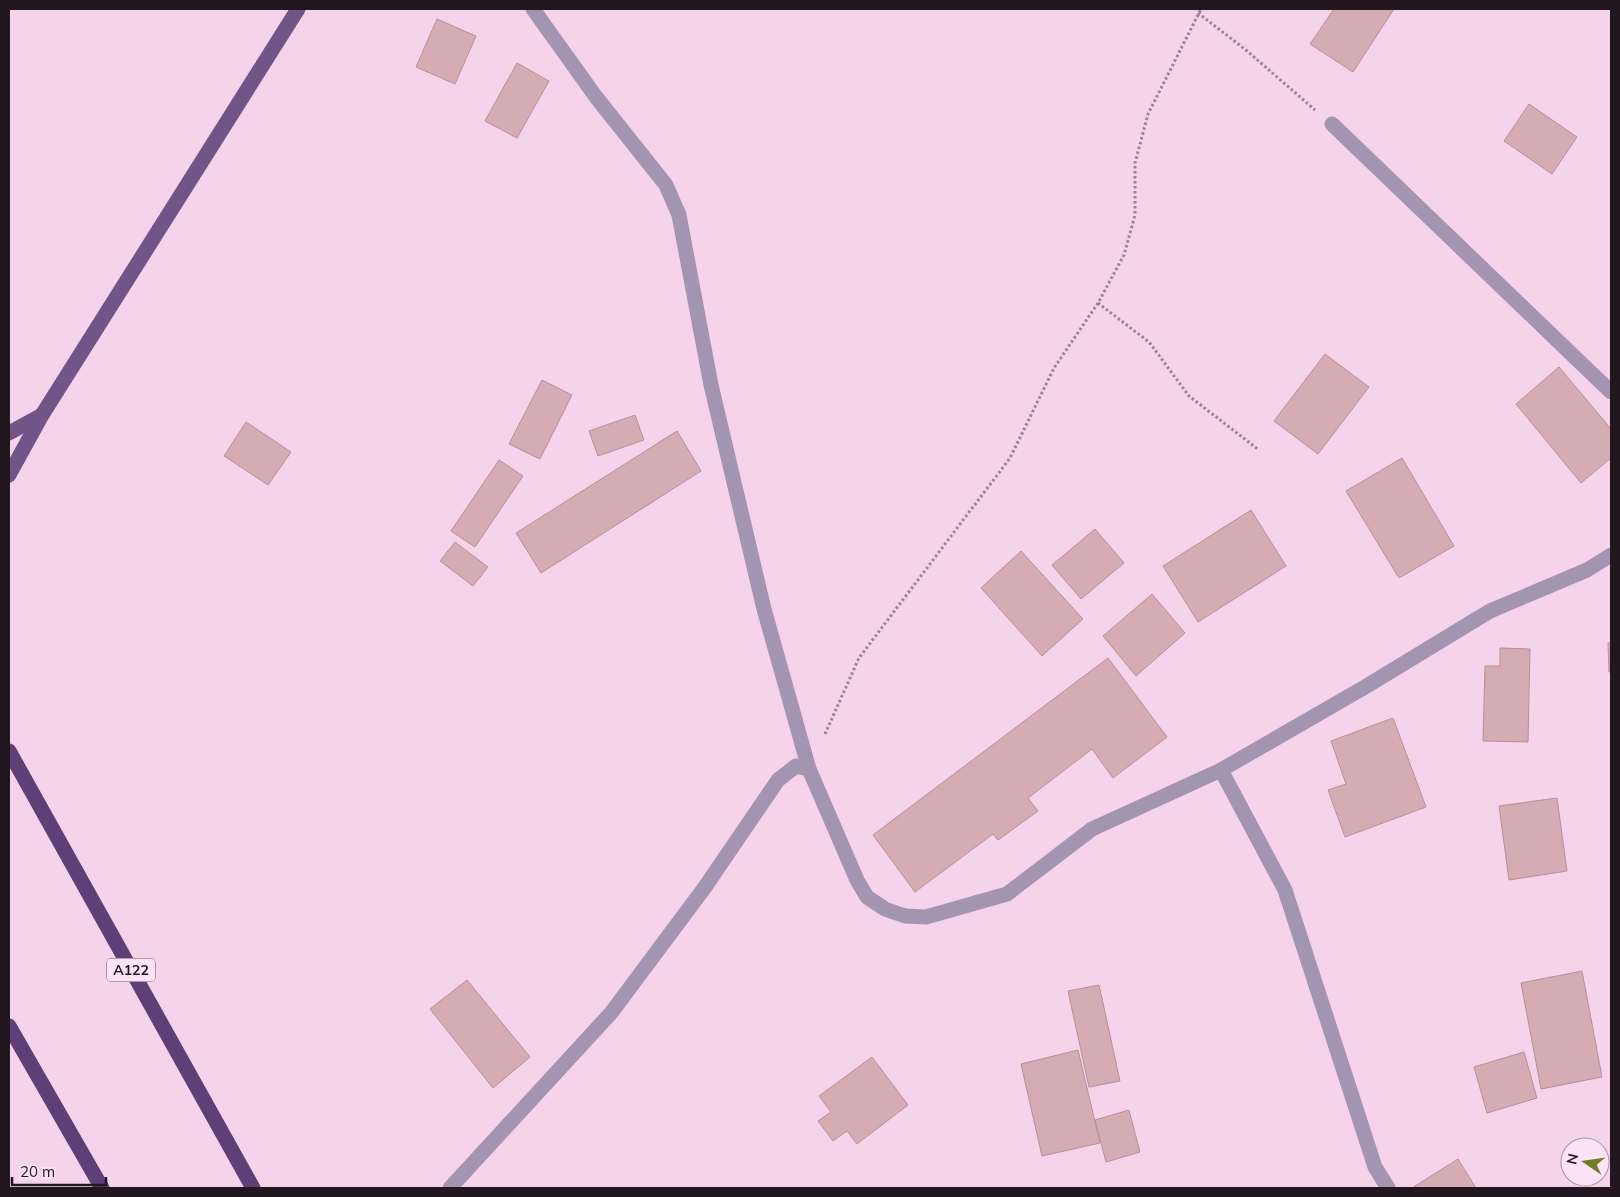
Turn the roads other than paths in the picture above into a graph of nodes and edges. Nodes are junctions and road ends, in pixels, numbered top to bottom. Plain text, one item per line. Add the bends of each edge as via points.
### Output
1 (298, 9) edge
2 (533, 9) edge
3 (1332, 124) road end
4 (1611, 392) edge
5 (42, 415) junction
6 (9, 433) edge
7 (9, 475) edge
8 (1611, 555) edge
9 (9, 751) edge
10 (809, 769) junction
11 (1221, 770) junction
12 (9, 1026) edge
13 (102, 1188) edge
14 (253, 1188) edge
15 (450, 1188) edge
16 (1388, 1188) edge

1 - 5 main road
2 - 10 street via 596,97 666,185 679,215 716,405 764,609
3 - 4 street
5 - 6 main road
5 - 7 main road
8 - 11 street via 1586,570 1490,611
9 - 14 highway, A122
10 - 11 street via 867,897 885,910 905,916 926,917 1007,894 1092,829
10 - 15 street via 796,766 778,780 705,887 611,1013
11 - 16 street via 1285,890 1375,1167
12 - 13 highway

